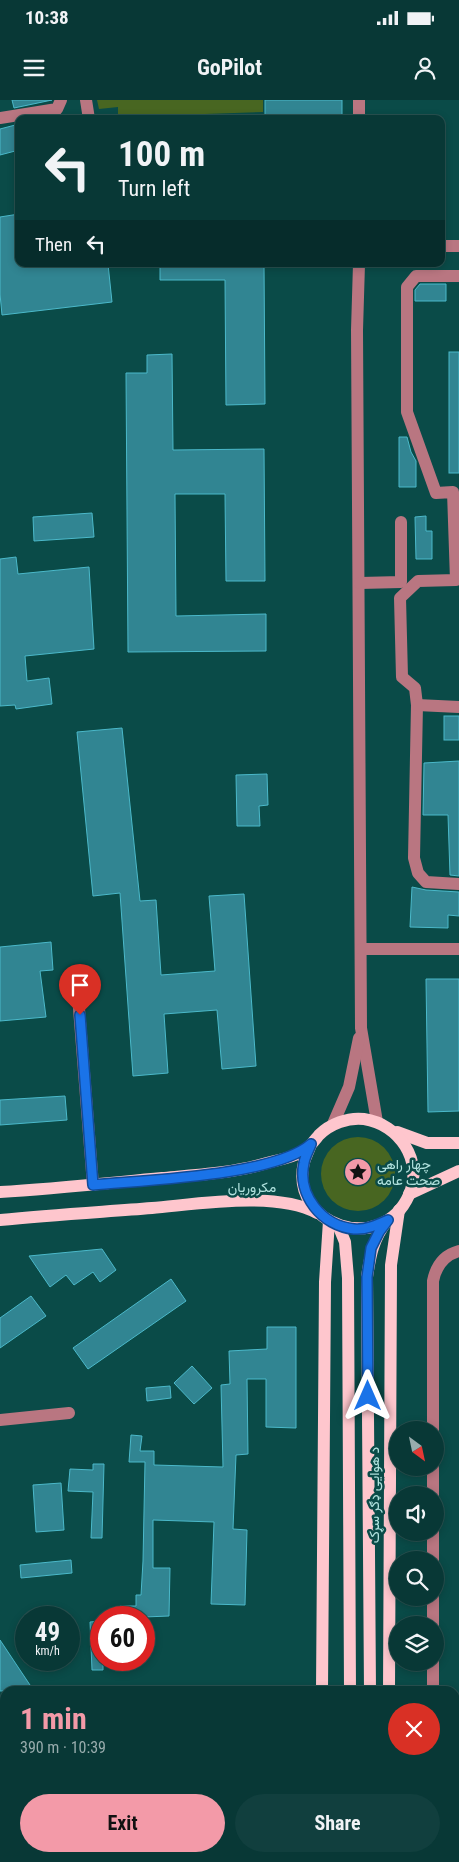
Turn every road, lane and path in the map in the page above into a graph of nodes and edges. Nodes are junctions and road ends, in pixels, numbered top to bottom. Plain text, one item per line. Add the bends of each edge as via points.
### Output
1 (61, 100) edge
2 (86, 100) edge
3 (359, 100) edge
4 (19, 115) edge
5 (88, 115) edge
6 (359, 115) edge
7 (15, 116) edge
8 (0, 118) edge
9 (445, 246) edge
10 (459, 246) edge
11 (359, 267) edge
12 (459, 276) edge
13 (401, 522) dead end
14 (360, 583) junction
15 (417, 705) junction
16 (459, 707) edge
17 (459, 884) edge
18 (362, 949) junction
19 (459, 949) edge
20 (78, 996) dead end
21 (361, 1028) junction
22 (377, 1122) junction
23 (333, 1124) junction
24 (390, 1128) junction
25 (459, 1143) edge
26 (311, 1144) junction
27 (459, 1171) edge
28 (93, 1185) junction
29 (0, 1192) edge
30 (409, 1194) junction
31 (399, 1210) junction
32 (0, 1220) edge
33 (388, 1220) junction
34 (330, 1221) junction
35 (459, 1251) edge
36 (69, 1413) dead end
37 (0, 1420) edge
38 (433, 1421) edge
39 (433, 1671) edge
40 (322, 1686) edge
41 (350, 1686) edge
42 (370, 1686) edge
43 (389, 1686) edge
44 (433, 1686) edge

1 - 4 street via 57,109
2 - 5 street
3 - 6 street
7 - 8 street
9 - 10 street
11 - 14 street
12 - 15 street via 416,276 407,287 407,412 436,493 453,492 456,580 418,581 400,598 402,677 415,688
13 - 14 street via 401,582
14 - 18 street
15 - 16 street
15 - 17 street via 414,858 418,873 426,882
18 - 19 street
18 - 21 street
20 - 28 street
21 - 22 street
21 - 23 street via 349,1087
22 - 23 main road via 362,1119
22 - 24 main road
23 - 26 main road
24 - 25 main road via 427,1143
24 - 30 main road via 403,1142 411,1158 413,1176
26 - 28 main road via 301,1153 266,1164
26 - 34 main road via 304,1162 303,1182 309,1200
27 - 30 main road
28 - 29 main road
30 - 31 main road
31 - 33 main road
31 - 43 main road, د هوایی ډګر سړک via 391,1265
32 - 34 main road, مکروریان via 224,1202 281,1202 302,1205
33 - 34 main road via 372,1227 355,1229
33 - 42 main road via 371,1248 367,1277
34 - 40 main road via 325,1282
34 - 41 main road via 346,1242 348,1278
35 - 38 street via 443,1259 436,1268 433,1281
36 - 37 street
39 - 44 street

